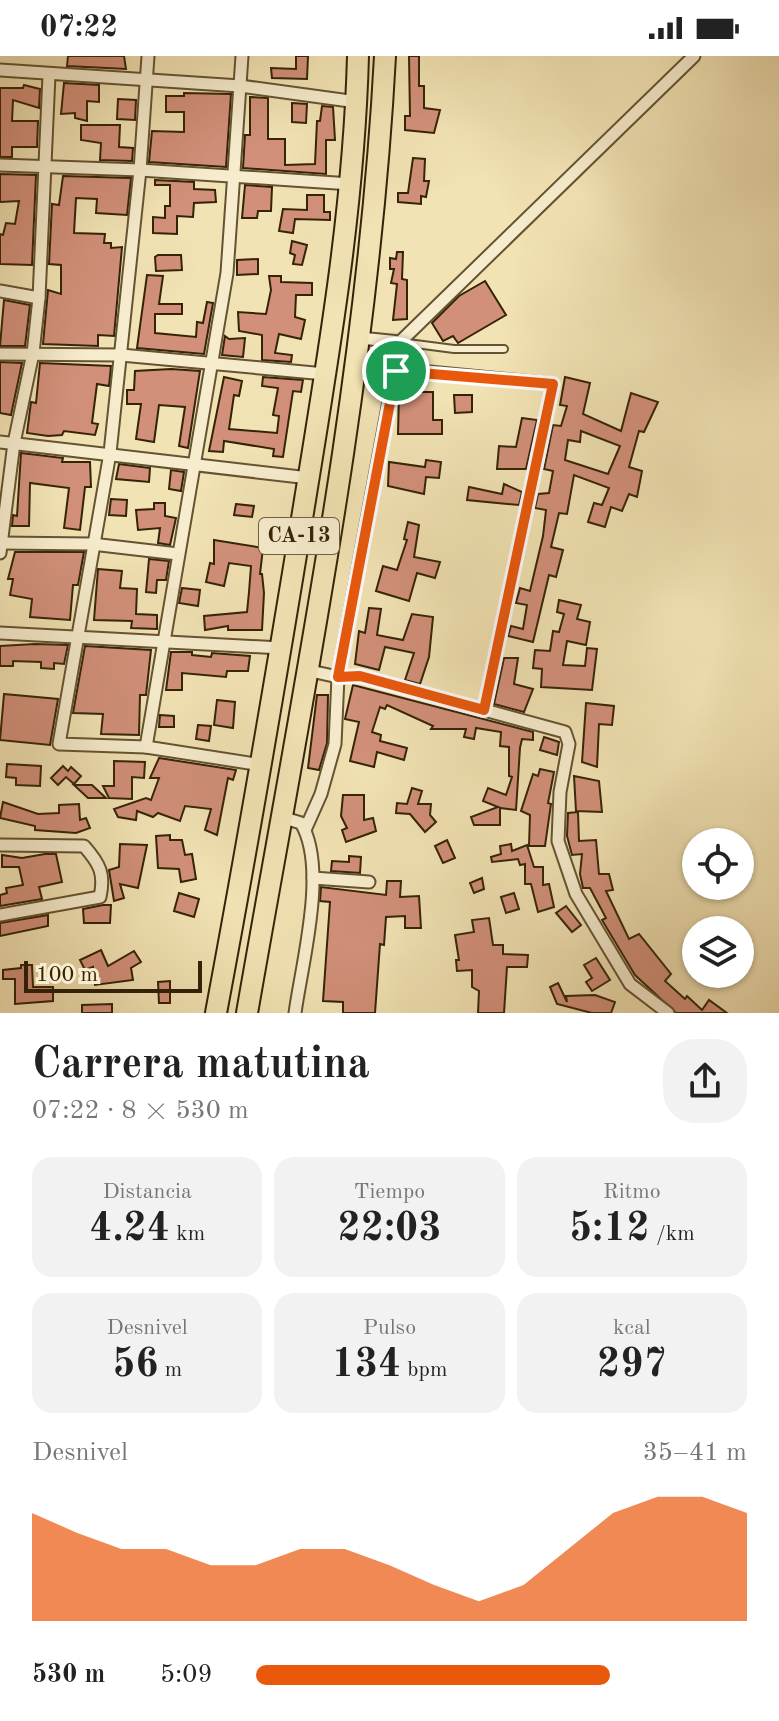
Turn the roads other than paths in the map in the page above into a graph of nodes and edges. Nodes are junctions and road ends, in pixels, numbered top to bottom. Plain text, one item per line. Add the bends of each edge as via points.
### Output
1 (148, 56) edge
2 (242, 56) edge
3 (358, 56) edge
4 (385, 56) edge
5 (694, 56) edge
6 (0, 70) edge
7 (49, 75) junction
8 (145, 80) junction
9 (240, 86) junction
10 (357, 102) junction
11 (0, 165) edge
12 (45, 167) junction
13 (140, 170) junction
14 (234, 176) junction
15 (351, 184) junction
16 (0, 291) edge
17 (39, 298) junction
18 (360, 338) junction
19 (400, 342) junction
20 (504, 349) dead end
21 (33, 353) junction
22 (0, 354) edge
23 (121, 355) junction
24 (211, 363) junction
25 (357, 365) junction
26 (396, 371) junction
27 (325, 374) junction
28 (0, 442) edge
29 (14, 443) junction
30 (110, 453) junction
31 (194, 462) junction
32 (309, 478) junction
33 (0, 543) edge
34 (92, 544) junction
35 (0, 553) edge
36 (178, 554) junction
37 (0, 633) edge
38 (76, 635) junction
39 (165, 641) junction
40 (281, 648) junction
41 (305, 670) junction
42 (338, 677) junction
43 (484, 710) junction
44 (146, 747) junction
45 (263, 765) junction
46 (281, 817) junction
47 (305, 830) junction
48 (0, 845) edge
49 (313, 878) junction
50 (369, 882) dead end
51 (0, 915) edge
52 (216, 1013) edge
53 (247, 1013) edge
54 (295, 1013) edge
55 (668, 1013) edge

1 - 8 street
2 - 9 street
3 - 10 highway, CA-13
4 - 18 highway, CA-13 via 378,184
5 - 19 street
6 - 7 street
7 - 8 street
7 - 12 street
8 - 9 street
8 - 13 street
9 - 10 street
9 - 14 street
10 - 15 highway, CA-13
11 - 12 street
12 - 13 street
12 - 17 street
13 - 14 street
13 - 23 street
14 - 15 street
14 - 24 street via 229,259
15 - 27 highway, CA-13
16 - 17 street
17 - 21 street
18 - 19 street
18 - 25 highway, CA-13
19 - 20 lane
19 - 26 street
21 - 22 street
21 - 23 street
21 - 29 street
23 - 24 street
23 - 30 street
24 - 27 street
24 - 31 street
25 - 26 street
25 - 41 highway, CA-13
26 - 42 street
26 - 43 street via 553,384
27 - 32 highway, CA-13
28 - 29 street
29 - 30 street
29 - 33 street
30 - 31 street
30 - 34 street
31 - 32 street
31 - 36 street
32 - 40 highway, CA-13
33 - 34 street
33 - 35 street
34 - 36 street
34 - 38 street
36 - 39 street
37 - 38 street
38 - 39 street
38 - 44 street via 59,744
39 - 40 street
39 - 44 street
40 - 45 highway, CA-13
41 - 42 street
41 - 46 highway, CA-13
42 - 43 street via 360,676
42 - 47 street via 335,744
43 - 55 street via 567,734 558,841 576,894 630,984
44 - 45 street
45 - 52 highway, CA-13
46 - 47 street via 301,823
46 - 53 highway, CA-13
47 - 49 street
48 - 51 street via 84,846 104,878 100,897
49 - 50 street
49 - 54 street

